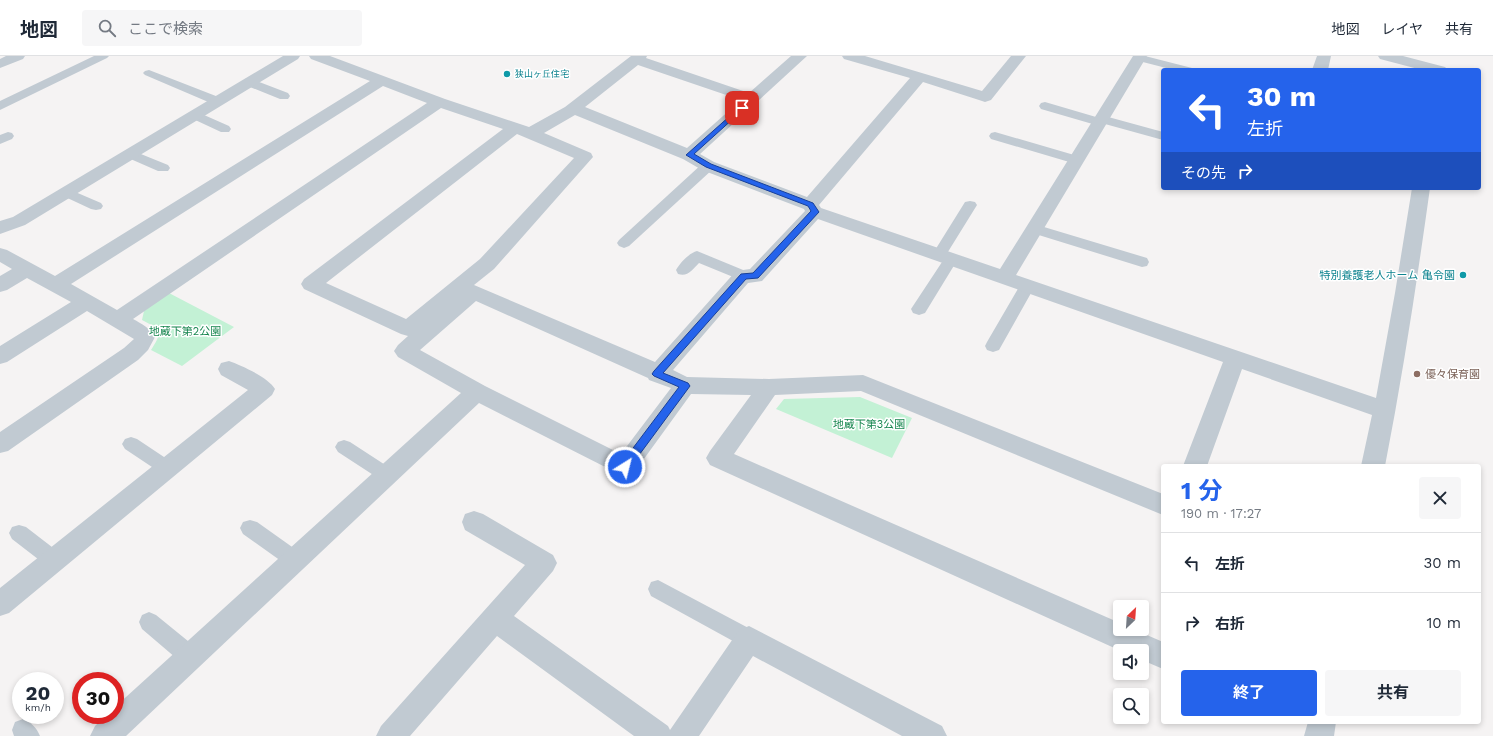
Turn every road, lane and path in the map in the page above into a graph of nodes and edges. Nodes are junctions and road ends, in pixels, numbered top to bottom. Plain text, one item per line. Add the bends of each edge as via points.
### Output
1 (18, 56) edge
2 (103, 56) edge
3 (293, 56) edge
4 (316, 56) edge
5 (800, 56) edge
6 (849, 56) edge
7 (1019, 56) edge
8 (1324, 56) edge
9 (1385, 56) edge
10 (1443, 56) edge
11 (638, 57) edge
12 (1137, 57) edge
13 (0, 64) edge
14 (1180, 68) edge
15 (1321, 68) edge
16 (1432, 68) edge
17 (1440, 68) edge
18 (149, 73) dead end
19 (920, 76) junction
20 (381, 81) junction
21 (249, 82) junction
22 (284, 96) dead end
23 (752, 98) junction
24 (217, 102) junction
25 (439, 102) junction
26 (0, 106) edge
27 (1045, 106) dead end
28 (572, 108) junction
29 (195, 115) junction
30 (1101, 120) junction
31 (225, 129) dead end
32 (522, 130) junction
33 (1161, 135) edge
34 (995, 136) dead end
35 (131, 154) junction
36 (689, 155) junction
37 (1076, 160) junction
38 (708, 166) junction
39 (163, 168) dead end
40 (1420, 190) edge
41 (66, 192) junction
42 (970, 205) dead end
43 (96, 206) dead end
44 (813, 208) junction
45 (0, 210) edge
46 (19, 221) junction
47 (0, 228) edge
48 (1034, 229) junction
49 (624, 243) dead end
50 (0, 254) edge
51 (945, 257) junction
52 (1142, 262) dead end
53 (27, 269) junction
54 (683, 270) dead end
55 (744, 276) junction
56 (1004, 278) junction
57 (0, 284) edge
58 (55, 285) junction
59 (1027, 286) junction
60 (86, 302) junction
61 (919, 309) dead end
62 (118, 319) junction
63 (993, 346) dead end
64 (0, 356) edge
65 (1235, 359) junction
66 (229, 369) dead end
67 (657, 374) junction
68 (685, 386) junction
69 (769, 387) junction
70 (477, 392) junction
71 (1385, 410) junction
72 (0, 444) edge
73 (131, 444) dead end
74 (344, 447) dead end
75 (1196, 464) edge
76 (1373, 464) edge
77 (167, 468) junction
78 (387, 475) junction
79 (1161, 504) edge
80 (474, 522) dead end
81 (250, 528) dead end
82 (19, 533) dead end
83 (54, 560) junction
84 (295, 560) junction
85 (658, 589) dead end
86 (0, 604) edge
87 (496, 619) junction
88 (150, 622) dead end
89 (749, 639) junction
90 (1161, 655) edge
91 (191, 657) junction
92 (105, 736) edge
93 (391, 736) edge
94 (658, 736) edge
95 (682, 736) edge
96 (932, 736) edge

1 - 13 street
2 - 26 lane
3 - 21 street
4 - 20 street
5 - 23 street
6 - 19 street
7 - 19 street via 985,97
8 - 15 street
9 - 16 street
10 - 17 street
11 - 23 street
11 - 28 street
12 - 14 lane
12 - 30 street
18 - 24 lane
19 - 44 street
20 - 25 street
20 - 58 street
21 - 22 lane
21 - 24 street
23 - 36 street
24 - 29 street
25 - 32 street
25 - 62 street
27 - 30 lane
28 - 32 street via 544,128
28 - 36 street
29 - 31 lane
29 - 35 street
30 - 33 lane
30 - 37 street
32 - 32 street via 311,284 408,329 487,264 585,157
34 - 37 lane
35 - 39 lane
35 - 41 street
36 - 38 street
37 - 48 street
38 - 44 street
38 - 49 lane
40 - 71 street
41 - 43 lane
41 - 46 street
42 - 51 lane
44 - 51 street
44 - 55 street via 755,276
45 - 46 street
46 - 47 street
48 - 52 lane
48 - 56 street
50 - 53 street
51 - 56 street
51 - 61 lane
53 - 57 street
53 - 58 street
54 - 55 lane via 697,256
55 - 67 street
56 - 59 street
58 - 60 street
59 - 63 lane
59 - 65 street
60 - 62 street
60 - 64 street
62 - 72 street via 145,337 141,345
65 - 71 street
65 - 75 street
66 - 77 street via 264,389
67 - 68 street
67 - 70 street via 474,292 405,351
68 - 69 street
68 - 70 street via 625,467
69 - 79 street via 863,383
69 - 90 street via 718,458
70 - 78 street
71 - 76 street
73 - 77 lane
74 - 78 lane
77 - 83 street
78 - 84 street
80 - 87 street via 544,563
81 - 84 lane
82 - 83 lane
83 - 86 street
84 - 91 street
85 - 89 lane
87 - 93 street
87 - 94 street
88 - 91 lane
89 - 95 street
89 - 96 street
91 - 92 street

